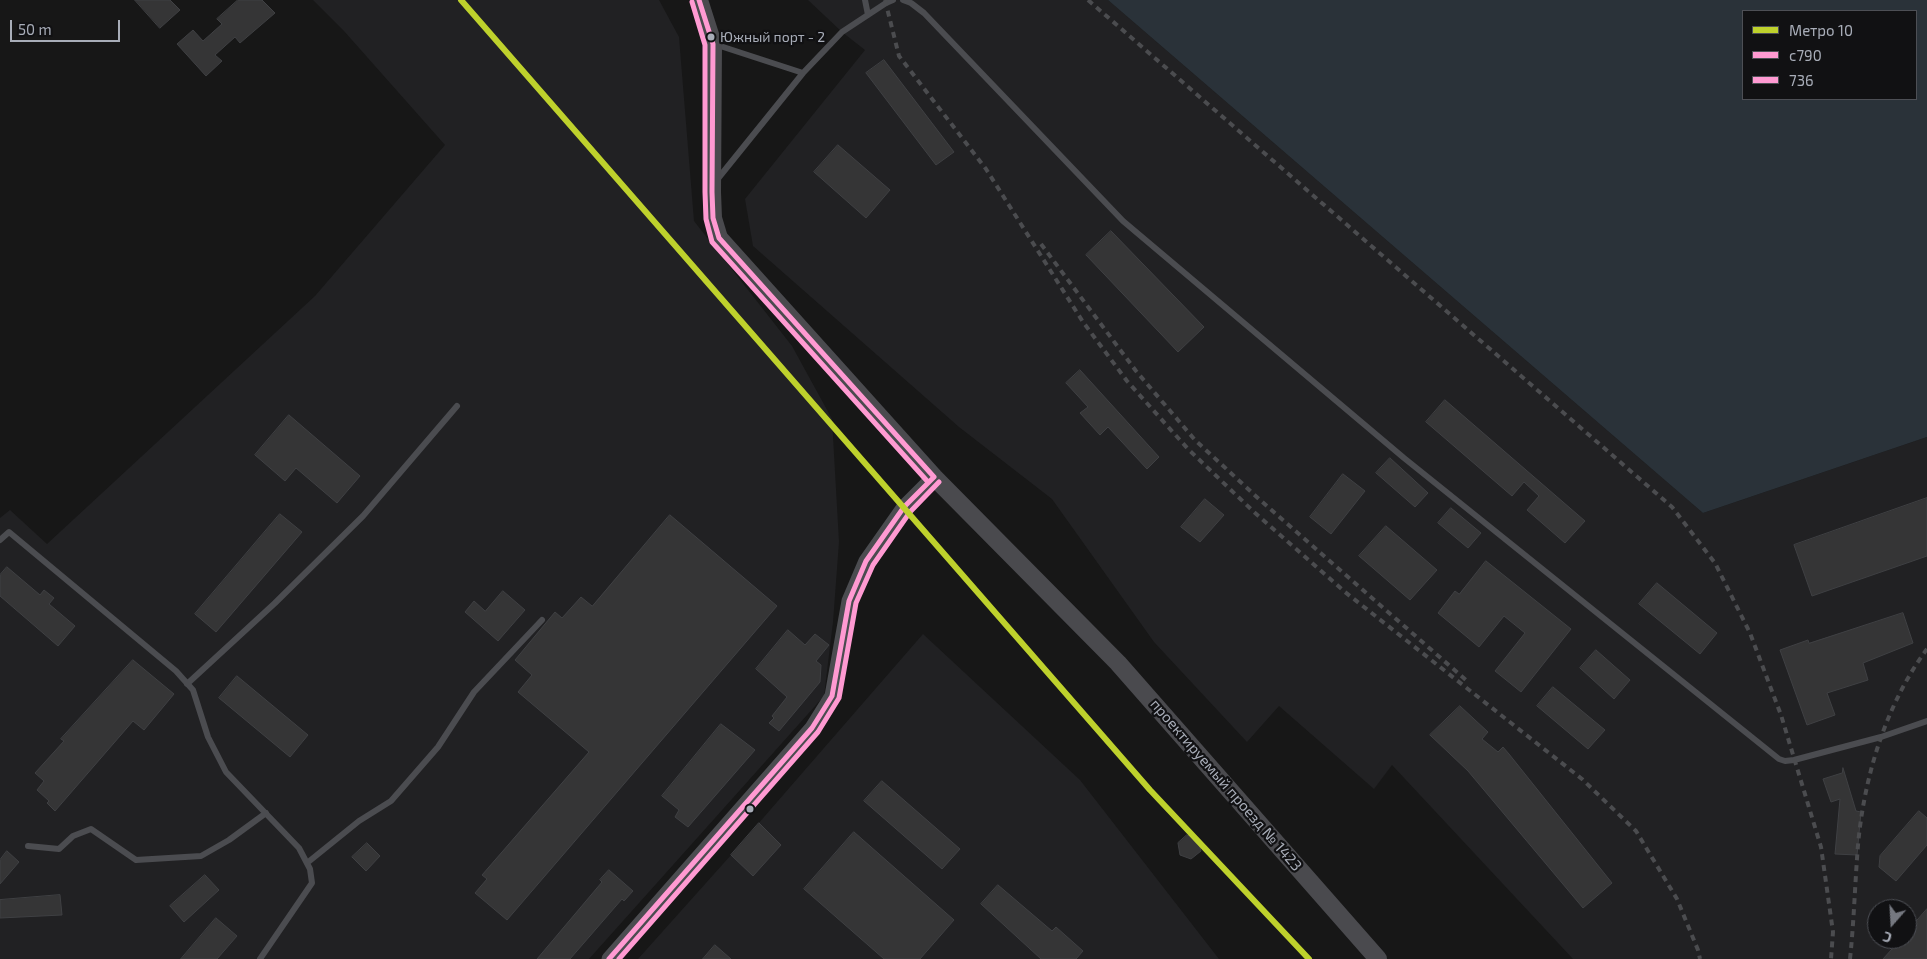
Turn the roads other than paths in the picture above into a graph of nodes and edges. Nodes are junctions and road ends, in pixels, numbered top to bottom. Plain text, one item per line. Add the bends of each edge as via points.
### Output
1 (699, 0) edge
2 (865, 0) edge
3 (893, 0) edge
4 (903, 0) edge
5 (868, 15) junction
6 (713, 44) junction
7 (803, 73) junction
8 (713, 184) junction
9 (457, 406) dead end
10 (934, 478) junction
11 (0, 540) edge
12 (542, 620) dead end
13 (187, 684) junction
14 (1927, 721) edge
15 (266, 814) junction
16 (28, 846) dead end
17 (307, 863) junction
18 (260, 959) edge
19 (609, 959) edge
20 (1378, 959) edge

1 - 6 main road, проектируемый проезд № 1423
2 - 5 lane
3 - 5 lane
4 - 14 lane via 924,13 1122,221 1404,458 1779,759 1794,760
5 - 7 lane via 842,32
6 - 7 lane
6 - 8 main road, проектируемый проезд № 1423
7 - 8 lane
8 - 10 main road, проектируемый проезд № 1423 via 713,218 719,238
9 - 13 lane via 363,516
10 - 19 street via 904,507 866,561 849,601 832,696 812,728
10 - 20 main road, проектируемый проезд № 1423 via 1118,663
11 - 13 lane via 9,532 176,671
12 - 17 lane via 474,692 438,747 391,801 359,821
13 - 15 lane via 193,690 208,737 226,772
15 - 16 lane via 201,856 136,860 91,829 73,836 59,849
15 - 17 lane via 300,848
17 - 18 lane via 312,883

